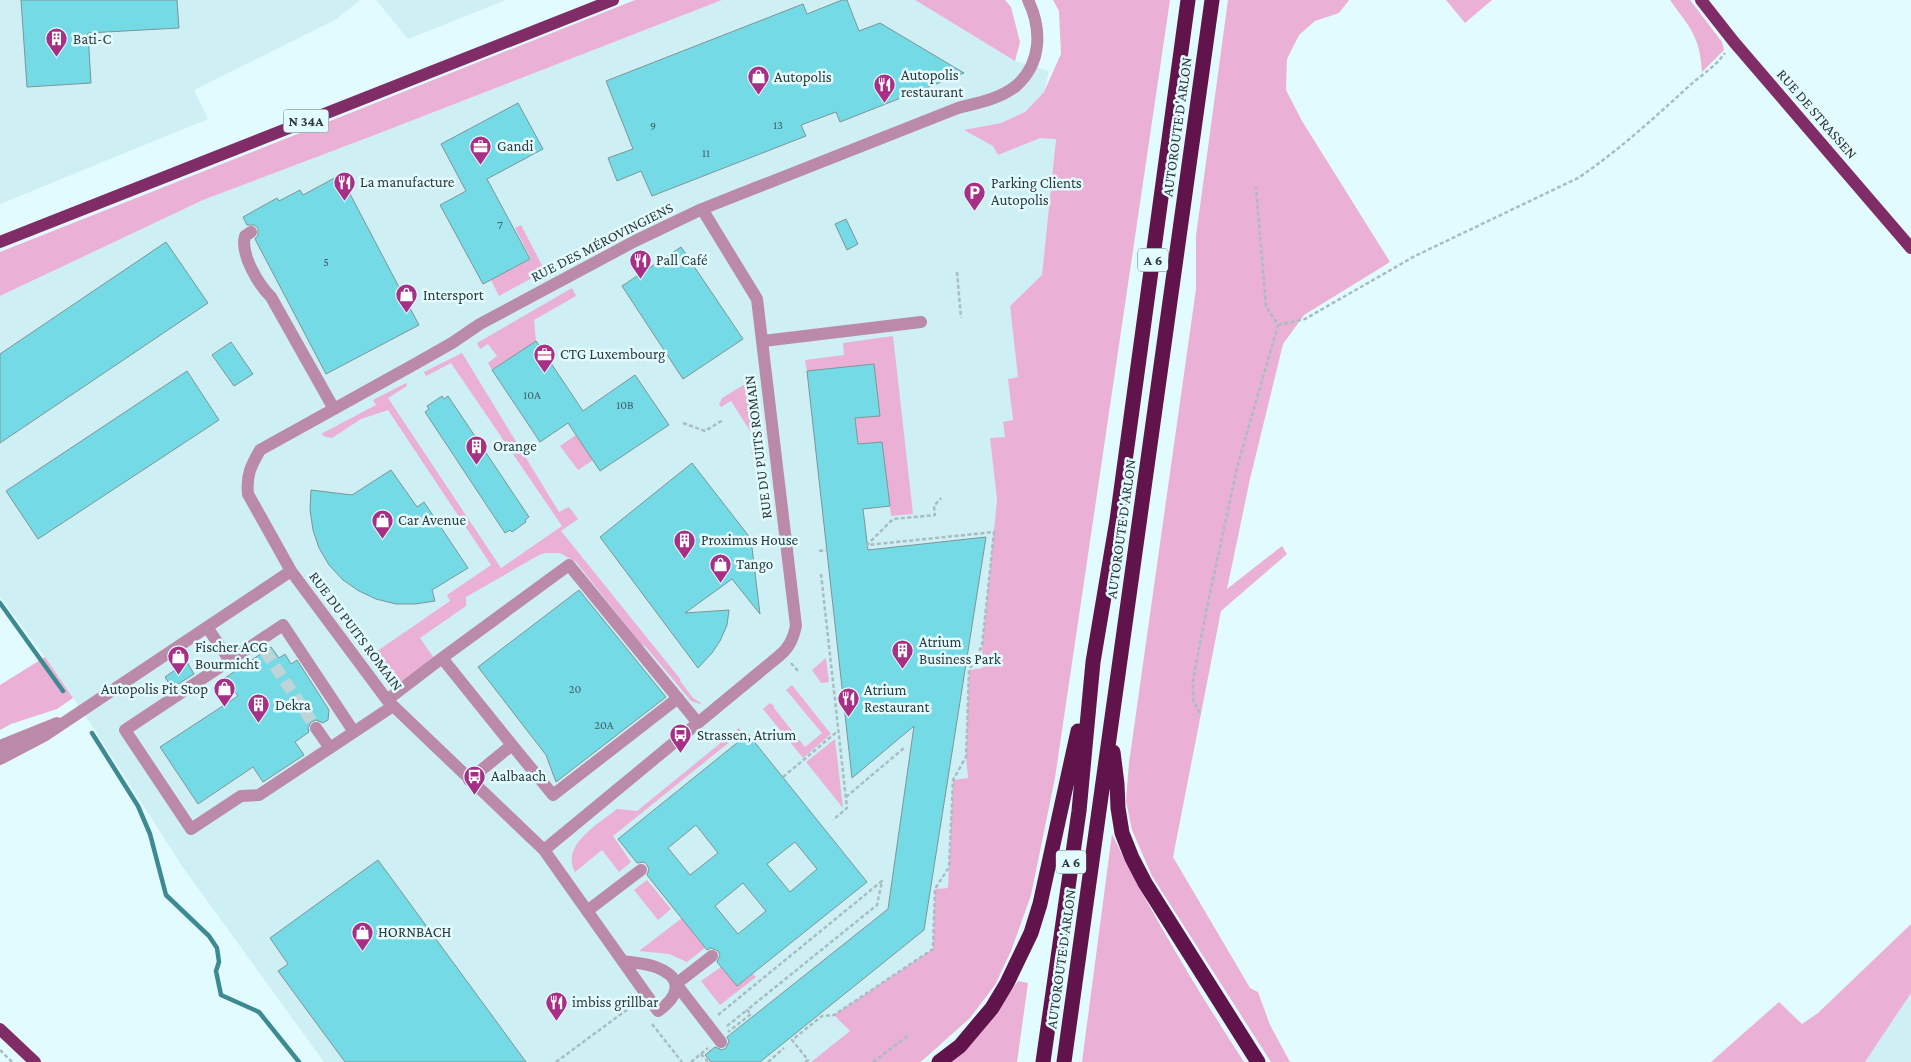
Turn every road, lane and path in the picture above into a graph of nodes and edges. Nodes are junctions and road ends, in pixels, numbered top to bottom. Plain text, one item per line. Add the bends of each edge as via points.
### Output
1 (613, 0) edge
2 (1028, 0) edge
3 (1188, 0) edge
4 (1212, 0) edge
5 (1701, 0) edge
6 (1734, 42) junction
7 (1256, 187) dead end
8 (702, 209) junction
9 (251, 232) dead end
10 (0, 242) edge
11 (1911, 248) edge
12 (957, 272) dead end
13 (961, 318) dead end
14 (921, 322) dead end
15 (1278, 326) junction
16 (763, 341) junction
17 (334, 409) junction
18 (723, 420) dead end
19 (683, 423) dead end
20 (941, 498) dead end
21 (827, 550) dead end
22 (819, 551) dead end
23 (291, 571) junction
24 (822, 574) dead end
25 (207, 627) junction
26 (442, 658) junction
27 (230, 661) junction
28 (1094, 662) junction
29 (791, 663) dead end
30 (798, 671) dead end
31 (678, 698) junction
32 (390, 703) junction
33 (1200, 713) dead end
34 (71, 718) junction
35 (698, 723) junction
36 (316, 728) tunnel mouth
37 (839, 730) junction
38 (354, 732) junction
39 (1110, 734) junction
40 (512, 744) junction
41 (0, 746) edge
42 (330, 748) junction
43 (904, 748) dead end
44 (0, 759) edge
45 (783, 777) dead end
46 (470, 780) junction
47 (846, 797) junction
48 (833, 820) dead end
49 (544, 850) junction
50 (641, 870) dead end
51 (587, 911) junction
52 (712, 956) dead end
53 (623, 961) junction
54 (676, 984) junction
55 (635, 1004) dead end
56 (747, 1010) junction
57 (648, 1018) dead end
58 (732, 1022) dead end
59 (707, 1024) junction
60 (0, 1029) edge
61 (909, 1035) dead end
62 (720, 1041) junction
63 (784, 1048) dead end
64 (0, 1050) edge
65 (701, 1054) junction
66 (12, 1062) edge
67 (35, 1062) edge
68 (556, 1062) edge
69 (682, 1062) edge
70 (691, 1062) edge
71 (708, 1062) edge
72 (768, 1062) edge
73 (805, 1062) edge
74 (873, 1062) edge
75 (939, 1062) edge
76 (1043, 1062) edge
77 (1064, 1062) edge
78 (1258, 1062) edge

1 - 10 main road, N 34A
2 - 8 street, RUE DES MÉROVINGIENS via 1036,18 1039,37 1036,56 1028,74 1015,86 983,102 958,108
3 - 28 highway, AUTOROUTE D'ARLON / A 6 via 1117,520
4 - 39 highway, AUTOROUTE D'ARLON / A 6
5 - 6 main road, RUE DE STRASSEN
6 - 11 main road, RUE DE STRASSEN
6 - 15 path via 1717,64 1578,178 1415,256 1305,319
7 - 15 path via 1266,306
8 - 16 street, RUE DU PUITS ROMAIN via 758,299
8 - 17 street, RUE DES MÉROVINGIENS via 480,324
9 - 17 street via 245,236 244,251 263,289 277,294 312,358
12 - 13 path
14 - 16 street
15 - 33 path via 1238,464 1206,607 1193,680 1193,700
16 - 35 street, RUE DU PUITS ROMAIN via 796,626 788,648
17 - 23 street, RUE DES MÉROVINGIENS via 260,450 246,481 248,494
18 - 19 path via 705,431
20 - 73 path via 934,506 935,515 893,520 867,545 994,532 982,646 970,670 966,757 953,780 948,867 935,889 933,949 834,1015 822,1016 792,1040 808,1060
21 - 22 path
23 - 25 street, RUE DU PUITS ROMAIN
23 - 32 street, RUE DU PUITS ROMAIN
24 - 37 path
25 - 27 street
25 - 34 street, RUE DU PUITS ROMAIN
26 - 31 street via 569,565
26 - 32 street
26 - 40 street
27 - 38 street via 262,646 283,626
27 - 42 street via 125,730 191,829 241,796 259,795
28 - 75 highway, A 6 via 1031,933 992,1008 960,1046
28 - 76 highway, AUTOROUTE D'ARLON / A 6 via 1079,811
29 - 30 path
31 - 35 street
31 - 40 street via 553,795
32 - 38 street
32 - 46 street, RUE DU PUITS ROMAIN
34 - 41 street, RUE DU PUITS ROMAIN
34 - 44 street, RUE DU PUITS ROMAIN
35 - 49 street, RUE DU PUITS ROMAIN
36 - 42 street
37 - 45 path
37 - 47 path
38 - 42 street
39 - 77 highway, AUTOROUTE D'ARLON / A 6
39 - 78 highway, A 6 via 1122,833 1132,858
40 - 46 street
43 - 47 path
46 - 49 street, RUE DU PUITS ROMAIN
47 - 48 path via 847,808
49 - 51 street, RUE DU PUITS ROMAIN
50 - 51 street
51 - 53 street, RUE DU PUITS ROMAIN
52 - 54 street
53 - 54 street via 657,967 669,974
53 - 54 street, RUE DU PUITS ROMAIN via 658,1011 675,995
54 - 59 street
55 - 68 path
56 - 58 path
56 - 59 path via 877,905 882,881
56 - 62 path via 750,1014
57 - 69 path
59 - 62 street
60 - 67 main road
61 - 74 path
62 - 65 path
63 - 72 path
64 - 66 path
65 - 70 path
65 - 71 path

